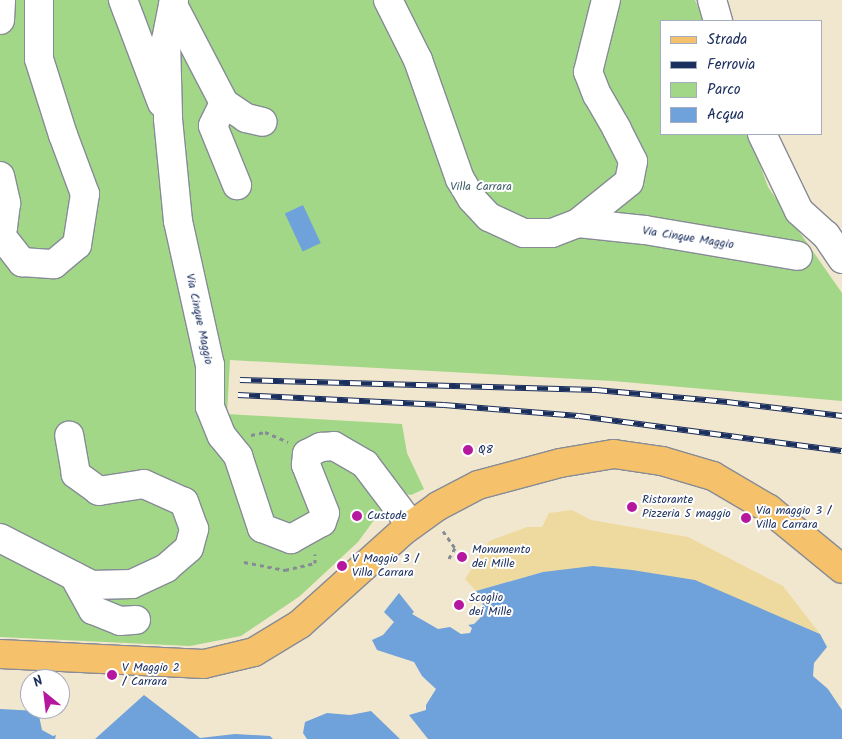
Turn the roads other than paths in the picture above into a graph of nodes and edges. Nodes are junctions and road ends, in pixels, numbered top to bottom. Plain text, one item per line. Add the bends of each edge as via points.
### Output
1 (1, 0) edge
2 (39, 0) edge
3 (123, 0) edge
4 (388, 0) edge
5 (606, 0) edge
6 (712, 0) edge
7 (174, 2) edge
8 (0, 20) edge
9 (718, 20) edge
10 (224, 104) junction
11 (168, 119) junction
12 (263, 122) dead end
13 (762, 135) edge
14 (0, 176) edge
15 (237, 185) dead end
16 (578, 223) junction
17 (0, 234) edge
18 (798, 256) dead end
19 (842, 259) edge
20 (69, 436) dead end
21 (420, 519) junction
22 (0, 538) edge
23 (842, 569) edge
24 (74, 576) junction
25 (136, 620) dead end
26 (0, 654) edge

1 - 8 street
2 - 17 street via 39,59 85,194 77,245 54,264 22,262
3 - 11 street, Via Cinque Maggio
4 - 16 street, Via Cinque Maggio via 418,60 460,179 472,199 489,217 524,233 552,233
5 - 16 street, Via Cinque Maggio via 588,72 596,95 618,129 633,161 629,182
6 - 9 street
7 - 10 street, Via Cinque Maggio
7 - 11 street, Via Cinque Maggio via 166,40
10 - 12 street via 246,118
10 - 15 street via 213,126
11 - 21 street, Via Cinque Maggio via 178,221 210,365 210,407 222,436 238,456 262,528 291,539 322,522 325,513 306,465 307,454 321,447 334,446 365,464
13 - 19 street via 799,211 826,235
14 - 17 street via 6,203
16 - 18 street, Via Cinque Maggio via 645,230
20 - 24 street via 76,474 100,491 144,484 184,502 194,529 190,548 166,568 132,584 92,585
21 - 23 main road via 478,485 560,463 614,454 662,461 713,476 769,509
21 - 26 main road via 300,624 254,652 204,664
22 - 24 street
24 - 25 street via 93,610 120,621

